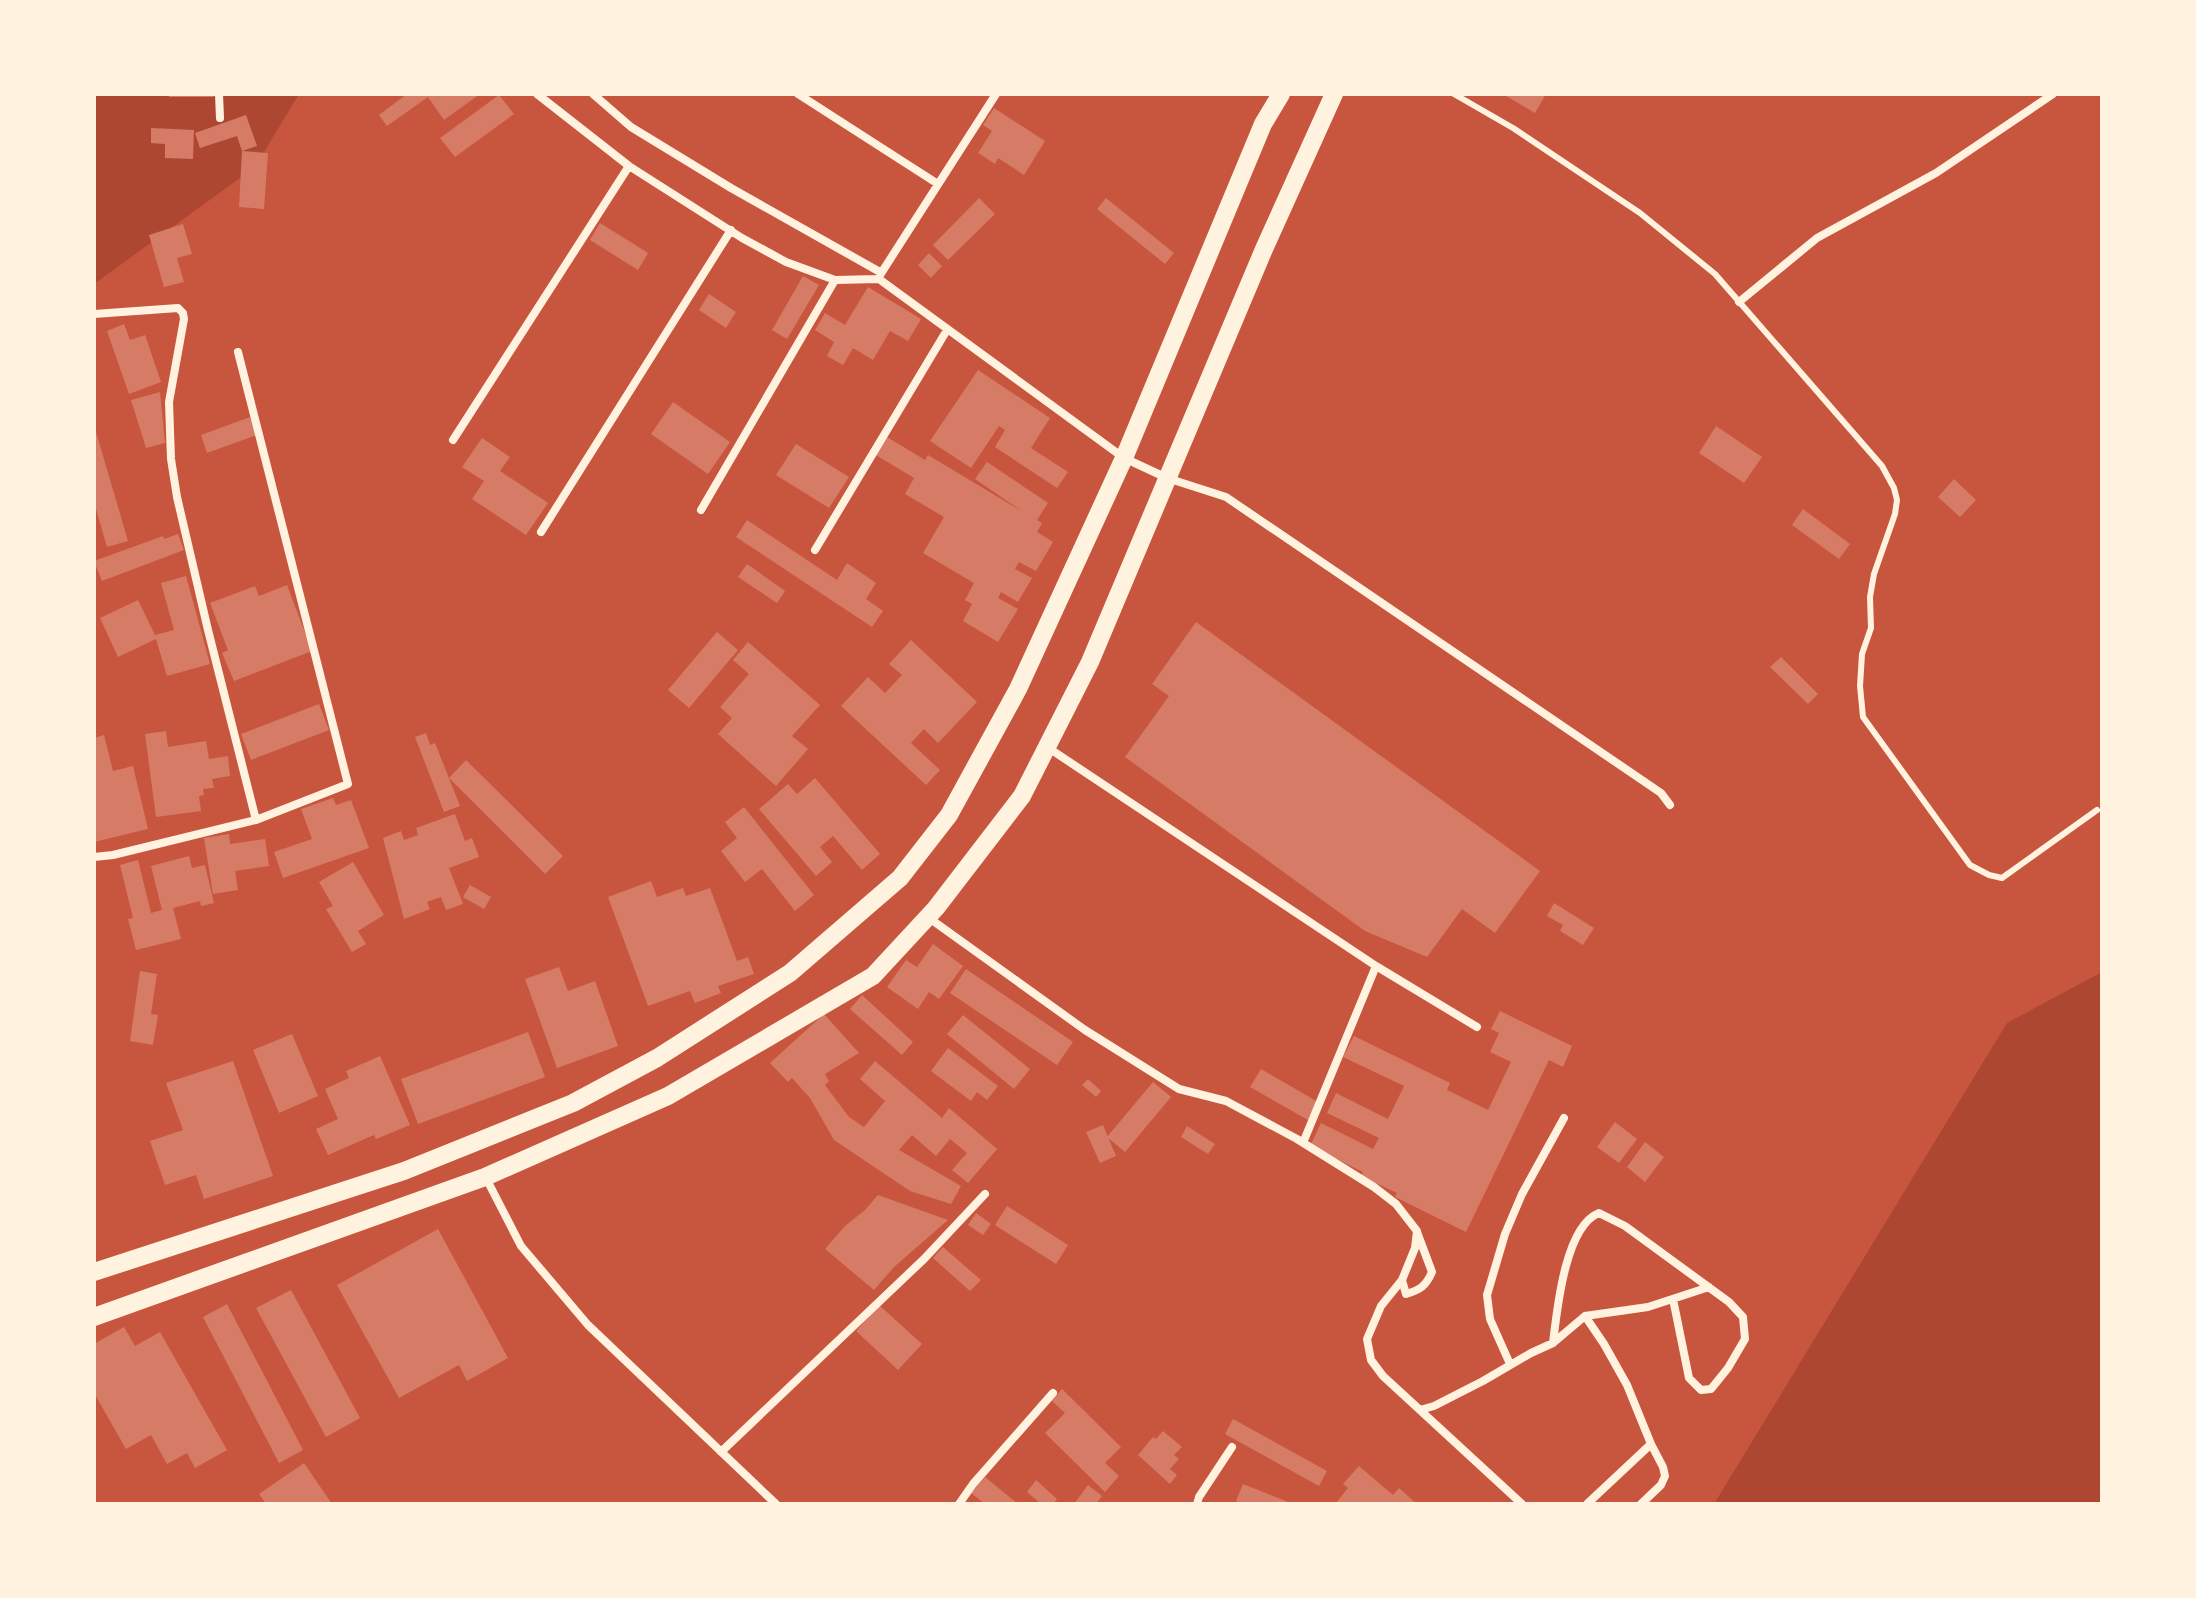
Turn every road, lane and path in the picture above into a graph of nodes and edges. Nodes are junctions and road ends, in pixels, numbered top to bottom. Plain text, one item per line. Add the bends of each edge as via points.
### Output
1 (219, 94) edge
2 (537, 94) edge
3 (593, 94) edge
4 (798, 94) edge
5 (996, 94) edge
6 (1281, 94) edge
7 (1334, 94) edge
8 (1454, 94) edge
9 (2053, 94) edge
10 (220, 118) dead end
11 (629, 166) junction
12 (938, 184) junction
13 (731, 230) junction
14 (880, 276) junction
15 (835, 280) junction
16 (1739, 302) junction
17 (94, 314) edge
18 (947, 330) junction
19 (238, 352) dead end
20 (453, 440) dead end
21 (1124, 458) junction
22 (1167, 478) junction
23 (701, 510) dead end
24 (541, 532) dead end
25 (815, 550) dead end
26 (1047, 747) junction
27 (1670, 805) dead end
28 (2097, 810) dead end
29 (256, 820) junction
30 (94, 857) edge
31 (929, 918) junction
32 (1376, 966) junction
33 (1477, 1027) dead end
34 (1564, 1118) dead end
35 (503, 1131) junction
36 (1305, 1138) dead end
37 (516, 1164) junction
38 (485, 1177) junction
39 (985, 1194) dead end
40 (1417, 1231) junction
41 (94, 1272) edge
42 (1402, 1280) junction
43 (1709, 1287) junction
44 (1673, 1299) junction
45 (1585, 1316) junction
46 (94, 1317) edge
47 (1553, 1343) junction
48 (1510, 1364) junction
49 (1053, 1393) dead end
50 (1420, 1410) junction
51 (1651, 1444) junction
52 (1232, 1447) dead end
53 (721, 1452) junction
54 (776, 1504) edge
55 (959, 1504) edge
56 (1197, 1504) edge
57 (1522, 1504) edge
58 (1587, 1504) edge
59 (1641, 1504) edge

1 - 10 street
2 - 11 street
3 - 14 street via 631,127
4 - 12 street
5 - 12 street
6 - 21 main road via 1263,124
7 - 22 main road
8 - 16 lane via 1640,213 1715,274
9 - 16 street via 1936,173 1817,238
11 - 13 street
11 - 20 street
12 - 14 street
13 - 15 street via 786,262
13 - 24 street
14 - 15 street
14 - 18 street
15 - 23 street
16 - 28 lane via 1882,466 1894,488 1895,514 1874,574 1871,628 1862,654 1863,717 1970,865 1989,875 2002,878
17 - 29 street via 178,308 183,313 169,402 171,459
18 - 21 street
18 - 25 street
19 - 29 street via 348,784
21 - 22 street
21 - 35 main road via 1018,689 949,815 900,878 790,973 657,1058 573,1103
22 - 26 main road via 1090,662
22 - 27 street via 1226,497 1661,793
26 - 31 main road via 1022,796
26 - 32 street
29 - 30 street
31 - 37 main road via 873,976 668,1096
31 - 40 street via 1085,1030 1179,1089 1226,1101 1374,1187
32 - 33 street
32 - 36 street
34 - 48 street via 1522,1194 1487,1295 1490,1319
35 - 37 main road
35 - 41 main road via 404,1171
37 - 38 main road
38 - 46 main road
38 - 53 street via 521,1246 588,1325
39 - 53 street
40 - 42 street
40 - 42 street via 1432,1272 1420,1290 1406,1294
42 - 50 street via 1381,1306 1367,1339 1371,1360
43 - 44 street
43 - 44 street via 1743,1317 1745,1339 1711,1389 1701,1390 1689,1378
43 - 47 street via 1599,1213 1589,1217 1577,1234 1564,1273
44 - 45 street
45 - 47 street
45 - 51 street via 1627,1385
47 - 48 street
48 - 50 street
49 - 55 street
50 - 57 street
51 - 58 street
51 - 59 street via 1665,1476
52 - 56 street
53 - 54 street

